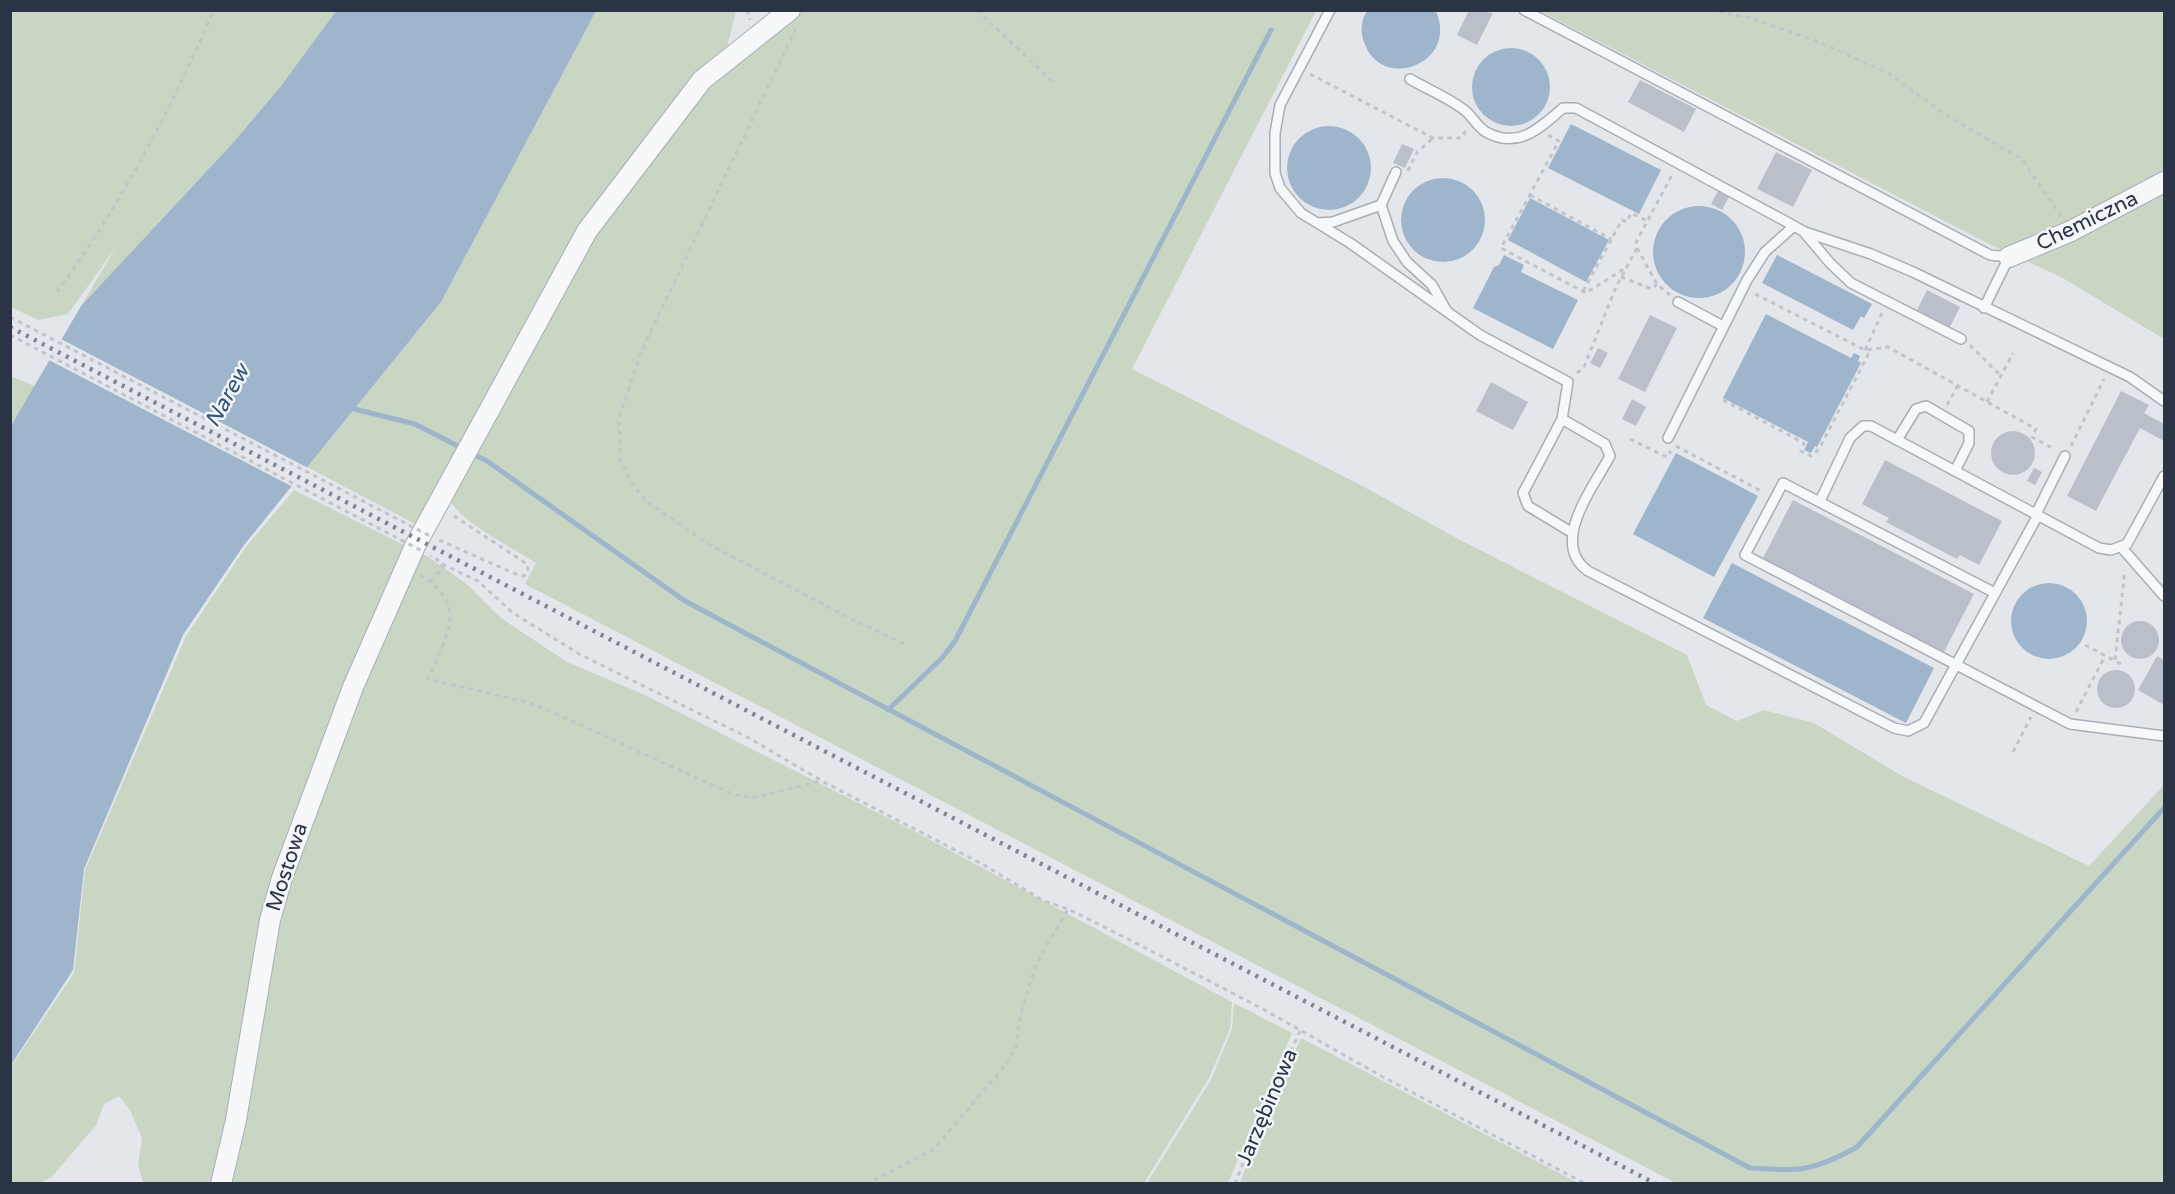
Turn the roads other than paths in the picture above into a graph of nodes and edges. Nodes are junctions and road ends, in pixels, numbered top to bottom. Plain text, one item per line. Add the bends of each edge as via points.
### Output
1 (1330, 10) edge
2 (1524, 10) edge
3 (795, 15) edge
4 (1410, 79) dead end
5 (1396, 172) road end
6 (2164, 182) edge
7 (1381, 205) junction
8 (1318, 223) junction
9 (1794, 226) junction
10 (1803, 231) junction
11 (2009, 256) junction
12 (1678, 302) road end
13 (1984, 308) junction
14 (1448, 312) junction
15 (1723, 326) junction
16 (1961, 339) road end
17 (2164, 401) edge
18 (1562, 418) junction
19 (1668, 438) dead end
20 (1897, 440) junction
21 (2066, 456) road end
22 (1955, 471) junction
23 (2164, 476) edge
24 (1820, 501) junction
25 (2037, 514) junction
26 (1570, 532) junction
27 (2122, 548) junction
28 (1995, 593) junction
29 (2164, 596) edge
30 (1955, 666) junction
31 (2164, 736) edge
32 (221, 1184) edge

1 - 8 lane via 1280,105 1275,133 1275,173 1280,188 1300,213
2 - 11 lane via 1990,255
3 - 32 street, Mostowa via 702,80 636,163 587,231 436,505 353,687 282,878 270,920 236,1120
4 - 9 lane via 1461,107 1486,132 1507,138 1528,136 1563,108 1576,108
5 - 7 lane
6 - 11 street, Chemiczna via 2071,231
7 - 8 lane via 1334,222
7 - 14 lane via 1393,241 1407,262 1432,285
8 - 14 lane
9 - 10 lane
9 - 15 lane via 1765,252
10 - 13 lane via 1871,254
10 - 16 lane via 1851,283
11 - 13 lane
12 - 15 lane
13 - 17 lane via 2130,377
14 - 18 lane via 1480,335 1568,382
15 - 19 lane
18 - 26 lane via 1523,493 1528,506
18 - 26 lane via 1605,444 1610,456
20 - 22 lane
20 - 22 lane via 1916,409 1926,406 1969,431 1969,443
20 - 24 lane via 1871,426 1856,431
21 - 25 lane
22 - 25 lane
23 - 27 lane
24 - 28 lane
24 - 30 lane via 1783,483 1745,555
25 - 27 lane via 2099,548
25 - 28 lane
26 - 30 lane via 1572,553 1588,571 1900,731 1924,723
27 - 29 lane
28 - 30 lane
30 - 31 lane via 2070,724

